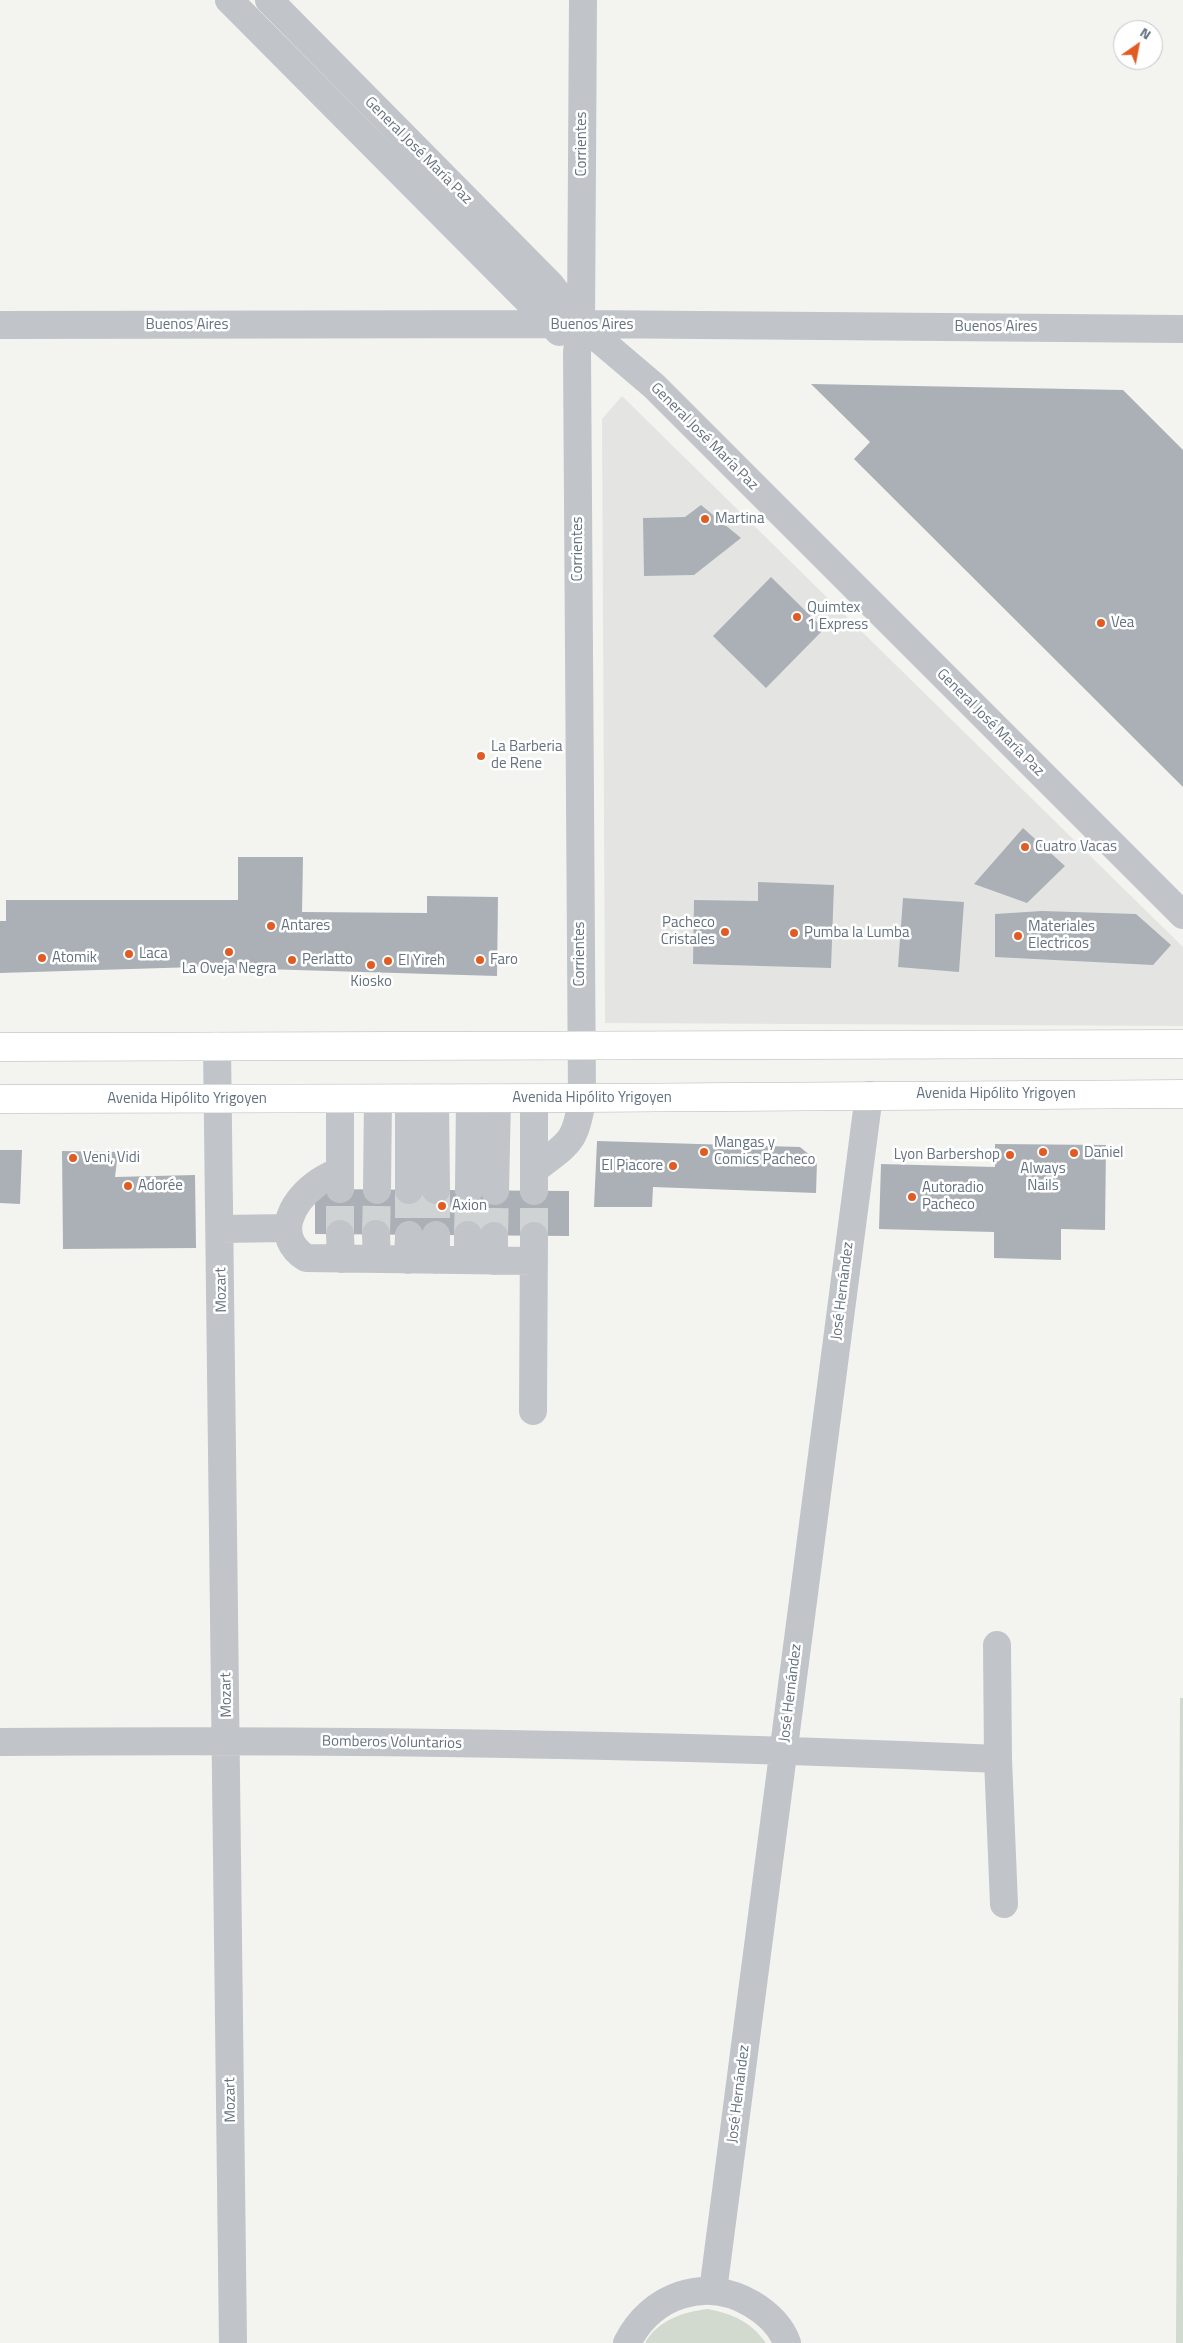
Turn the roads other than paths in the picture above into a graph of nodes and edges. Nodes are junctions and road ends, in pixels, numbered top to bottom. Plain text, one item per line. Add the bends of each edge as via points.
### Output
1 (229, 0) edge
2 (269, 0) edge
3 (583, 0) edge
4 (581, 324) junction
5 (0, 325) edge
6 (553, 325) junction
7 (1183, 329) edge
8 (577, 352) junction
9 (1183, 915) edge
10 (1183, 1044) edge
11 (581, 1045) junction
12 (217, 1046) junction
13 (0, 1047) edge
14 (1183, 1094) edge
15 (869, 1095) junction
16 (219, 1098) junction
17 (378, 1098) junction
18 (422, 1098) junction
19 (470, 1098) junction
20 (497, 1098) junction
21 (534, 1098) junction
22 (582, 1098) junction
23 (0, 1099) edge
24 (340, 1099) junction
25 (377, 1190) tunnel mouth
26 (408, 1190) tunnel mouth
27 (436, 1190) tunnel mouth
28 (286, 1228) junction
29 (221, 1229) junction
30 (534, 1411) dead end
31 (997, 1645) dead end
32 (228, 1740) junction
33 (0, 1742) edge
34 (783, 1749) junction
35 (998, 1759) junction
36 (1004, 1904) dead end
37 (713, 2290) junction
38 (234, 2343) edge
39 (627, 2343) edge
40 (787, 2343) edge

1 - 6 street, General José María Paz
2 - 4 street, General José María Paz via 550,284
3 - 4 street, Corrientes
4 - 6 street, Buenos Aires
4 - 7 street, Buenos Aires
4 - 8 street, Corrientes
4 - 9 street, General José María Paz via 654,386
5 - 6 street, Buenos Aires
6 - 8 street, General José María Paz
8 - 11 street, Corrientes
10 - 11 main road
11 - 12 main road
11 - 22 street, Corrientes
12 - 13 main road
12 - 16 street, Mozart
14 - 15 main road, Avenida Hipólito Yrigoyen
15 - 22 main road, Avenida Hipólito Yrigoyen
15 - 34 street, José Hernández
16 - 23 main road, Avenida Hipólito Yrigoyen
16 - 24 main road, Avenida Hipólito Yrigoyen
16 - 29 street, Mozart
17 - 18 main road, Avenida Hipólito Yrigoyen
17 - 24 main road, Avenida Hipólito Yrigoyen
17 - 25 street
18 - 19 main road, Avenida Hipólito Yrigoyen
18 - 26 street
18 - 27 street
19 - 20 main road, Avenida Hipólito Yrigoyen
19 - 20 street via 482,1190
20 - 21 main road, Avenida Hipólito Yrigoyen
21 - 22 main road, Avenida Hipólito Yrigoyen
21 - 22 street, Corrientes via 534,1180 575,1134
24 - 28 street via 340,1180 317,1182 289,1216
28 - 29 street
28 - 30 street via 297,1252 306,1258 340,1246 534,1248
29 - 32 street, Mozart
31 - 35 street
32 - 33 street, Bomberos Voluntarios
32 - 34 street, Bomberos Voluntarios
32 - 38 street, Mozart
34 - 35 street, Bomberos Voluntarios
34 - 37 street, José Hernández
35 - 36 street
37 - 39 street via 684,2294 657,2306 636,2326
37 - 40 street via 741,2298 765,2312 784,2334

